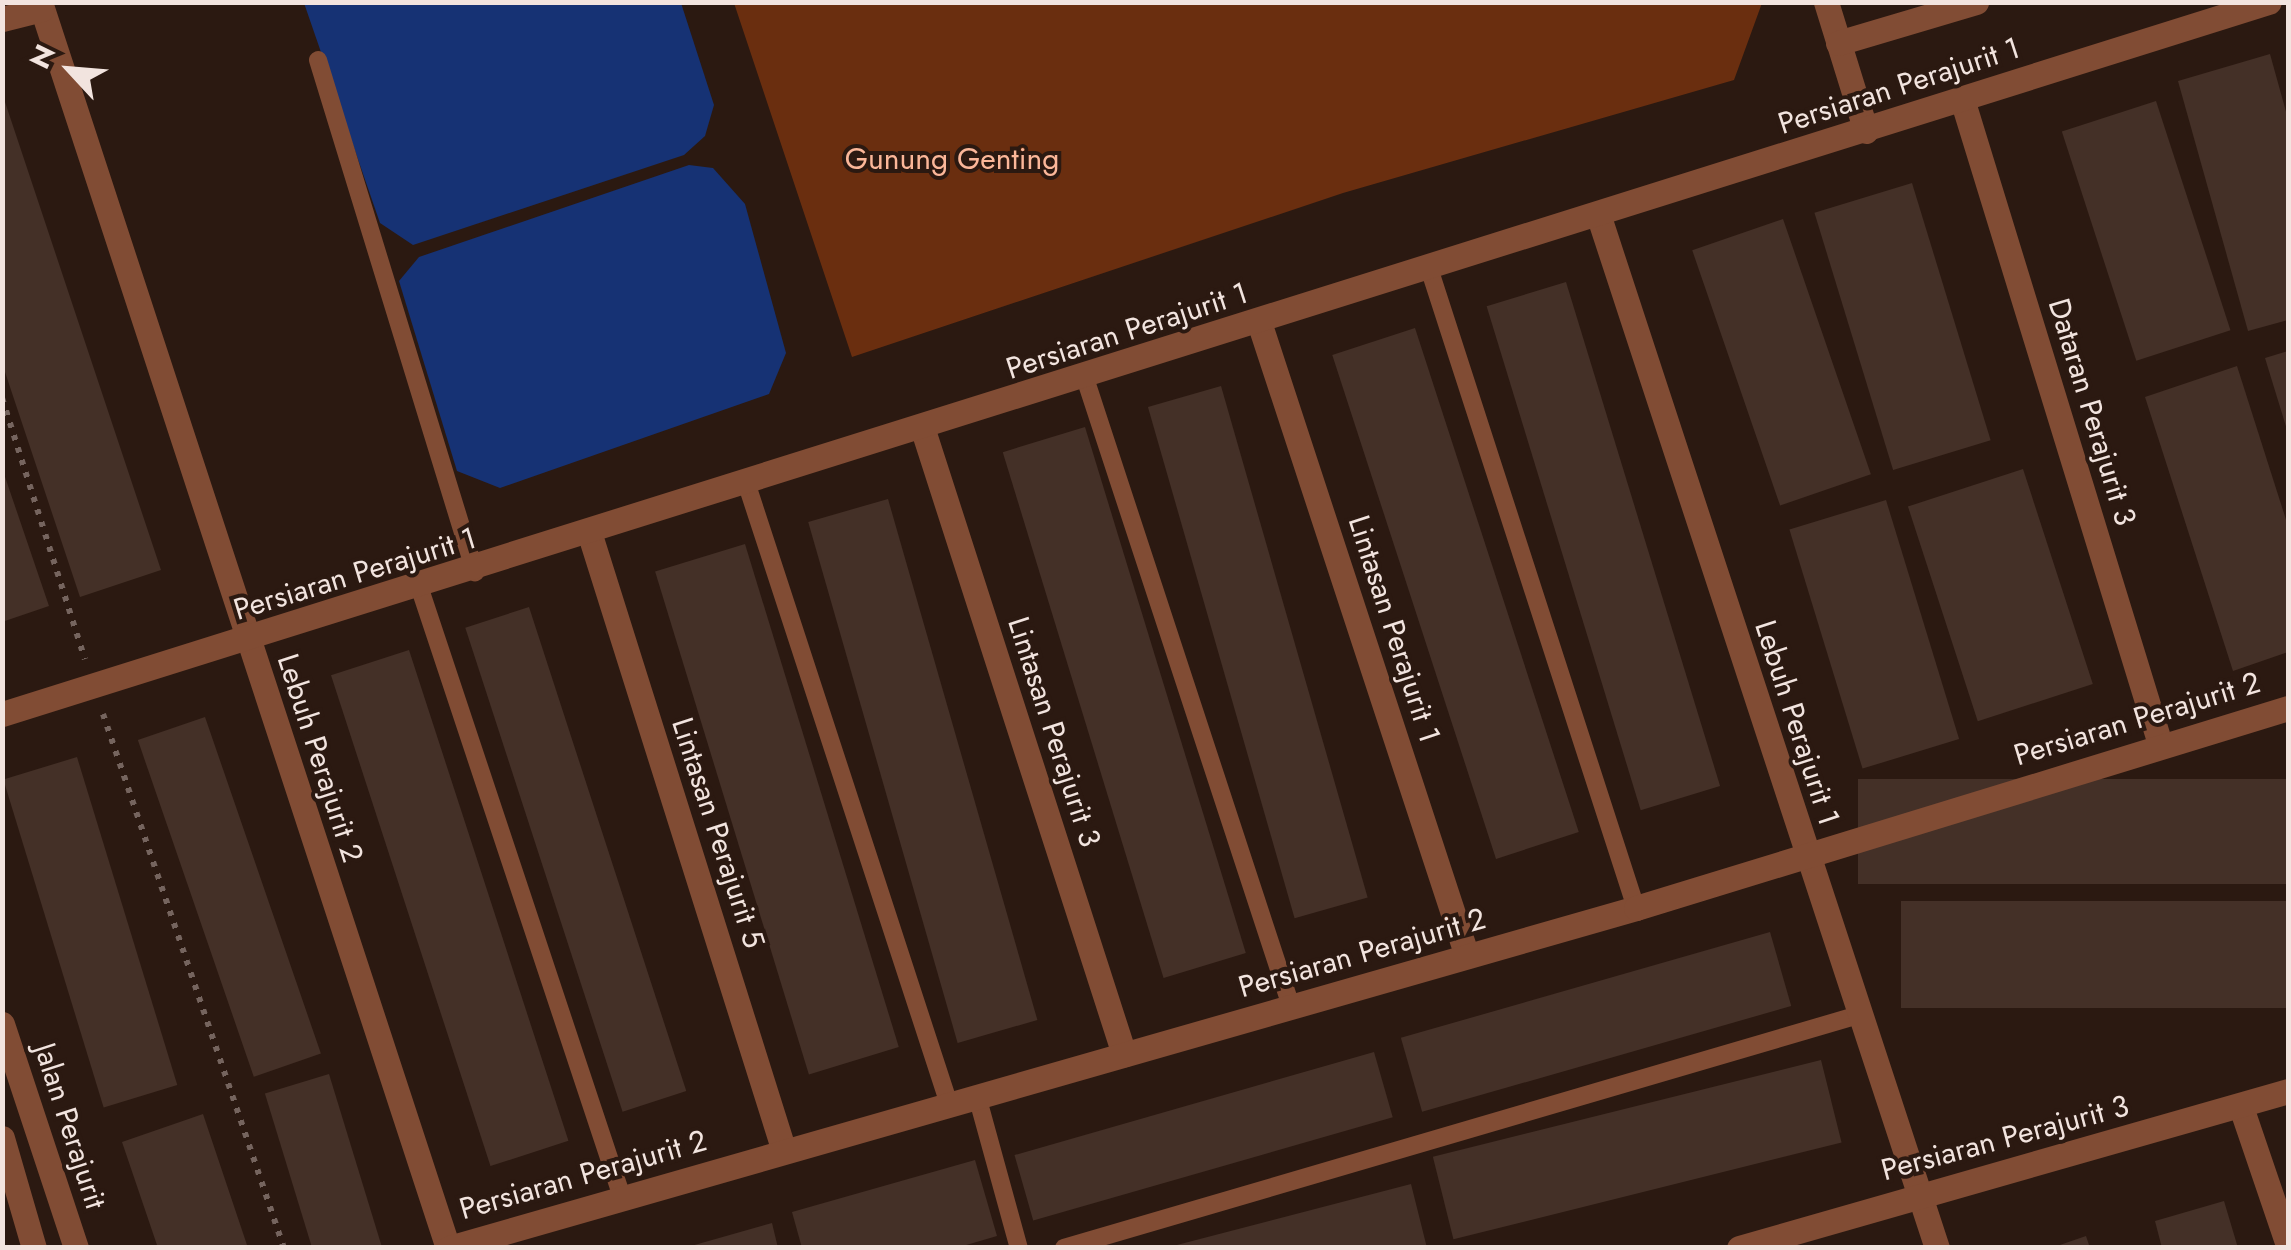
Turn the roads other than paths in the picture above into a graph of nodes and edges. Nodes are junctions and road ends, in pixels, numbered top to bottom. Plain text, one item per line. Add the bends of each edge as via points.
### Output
1 (1826, 2) edge
2 (1976, 2) edge
3 (2269, 2) edge
4 (41, 6) edge
5 (2, 19) edge
6 (1838, 43) junction
7 (318, 60) dead end
8 (1962, 99) junction
9 (1866, 130) junction
10 (1599, 217) junction
11 (1429, 268) junction
12 (1259, 322) junction
13 (1085, 378) junction
14 (923, 430) junction
15 (747, 485) junction
16 (590, 535) junction
17 (475, 572) junction
18 (420, 589) junction
19 (247, 642) junction
20 (2288, 708) edge
21 (2, 714) edge
22 (2160, 744) junction
23 (1806, 857) junction
24 (1636, 908) junction
25 (1467, 956) junction
26 (1291, 1006) junction
27 (1862, 1014) junction
28 (2, 1024) edge
29 (1124, 1054) junction
30 (2288, 1091) edge
31 (977, 1096) junction
32 (948, 1104) junction
33 (2241, 1107) junction
34 (2, 1138) edge
35 (784, 1151) junction
36 (1919, 1195) junction
37 (622, 1197) junction
38 (2288, 1246) edge
39 (34, 1248) edge
40 (76, 1248) edge
41 (448, 1248) edge
42 (1020, 1248) edge
43 (1064, 1248) edge
44 (1738, 1248) edge
45 (1937, 1248) edge

1 - 6 street
2 - 6 street, Persiaran Perajurit 1
3 - 8 street, Persiaran Perajurit 1
4 - 5 street
4 - 19 street, Lebuh Perajurit 2
6 - 9 street
7 - 17 lane
8 - 9 street, Persiaran Perajurit 1
8 - 22 street, Dataran Perajurit 3
9 - 10 street, Persiaran Perajurit 1
10 - 11 street, Persiaran Perajurit 1
10 - 23 street, Lebuh Perajurit 1
11 - 12 street, Persiaran Perajurit 1
11 - 24 lane
12 - 13 street, Persiaran Perajurit 1
12 - 25 street, Lintasan Perajurit 1
13 - 14 street, Persiaran Perajurit 1
13 - 26 lane
14 - 15 street, Persiaran Perajurit 1
14 - 29 street, Lintasan Perajurit 3
15 - 16 street, Persiaran Perajurit 1
15 - 32 lane
16 - 17 street, Persiaran Perajurit 1
16 - 35 street, Lintasan Perajurit 5
17 - 18 street, Persiaran Perajurit 1
18 - 19 street, Persiaran Perajurit 1
18 - 37 lane
19 - 21 street, Persiaran Perajurit 1
19 - 41 street, Lebuh Perajurit 2
20 - 22 street, Persiaran Perajurit 2
22 - 23 street, Persiaran Perajurit 2
23 - 24 street, Persiaran Perajurit 2
23 - 27 street, Lebuh Perajurit 1
24 - 25 street, Persiaran Perajurit 2
25 - 26 street, Persiaran Perajurit 2
26 - 29 street, Persiaran Perajurit 2
27 - 36 street, Lebuh Perajurit 1
27 - 43 lane
28 - 40 street, Jalan Perajurit
29 - 31 street, Persiaran Perajurit 2
30 - 33 street, Persiaran Perajurit 3
31 - 32 street, Persiaran Perajurit 2
31 - 42 lane
32 - 35 street, Persiaran Perajurit 2
33 - 36 street, Persiaran Perajurit 3
33 - 38 street
34 - 39 street
35 - 37 street, Persiaran Perajurit 2
36 - 44 street, Persiaran Perajurit 3
36 - 45 street, Lebuh Perajurit 1
37 - 41 street, Persiaran Perajurit 2

